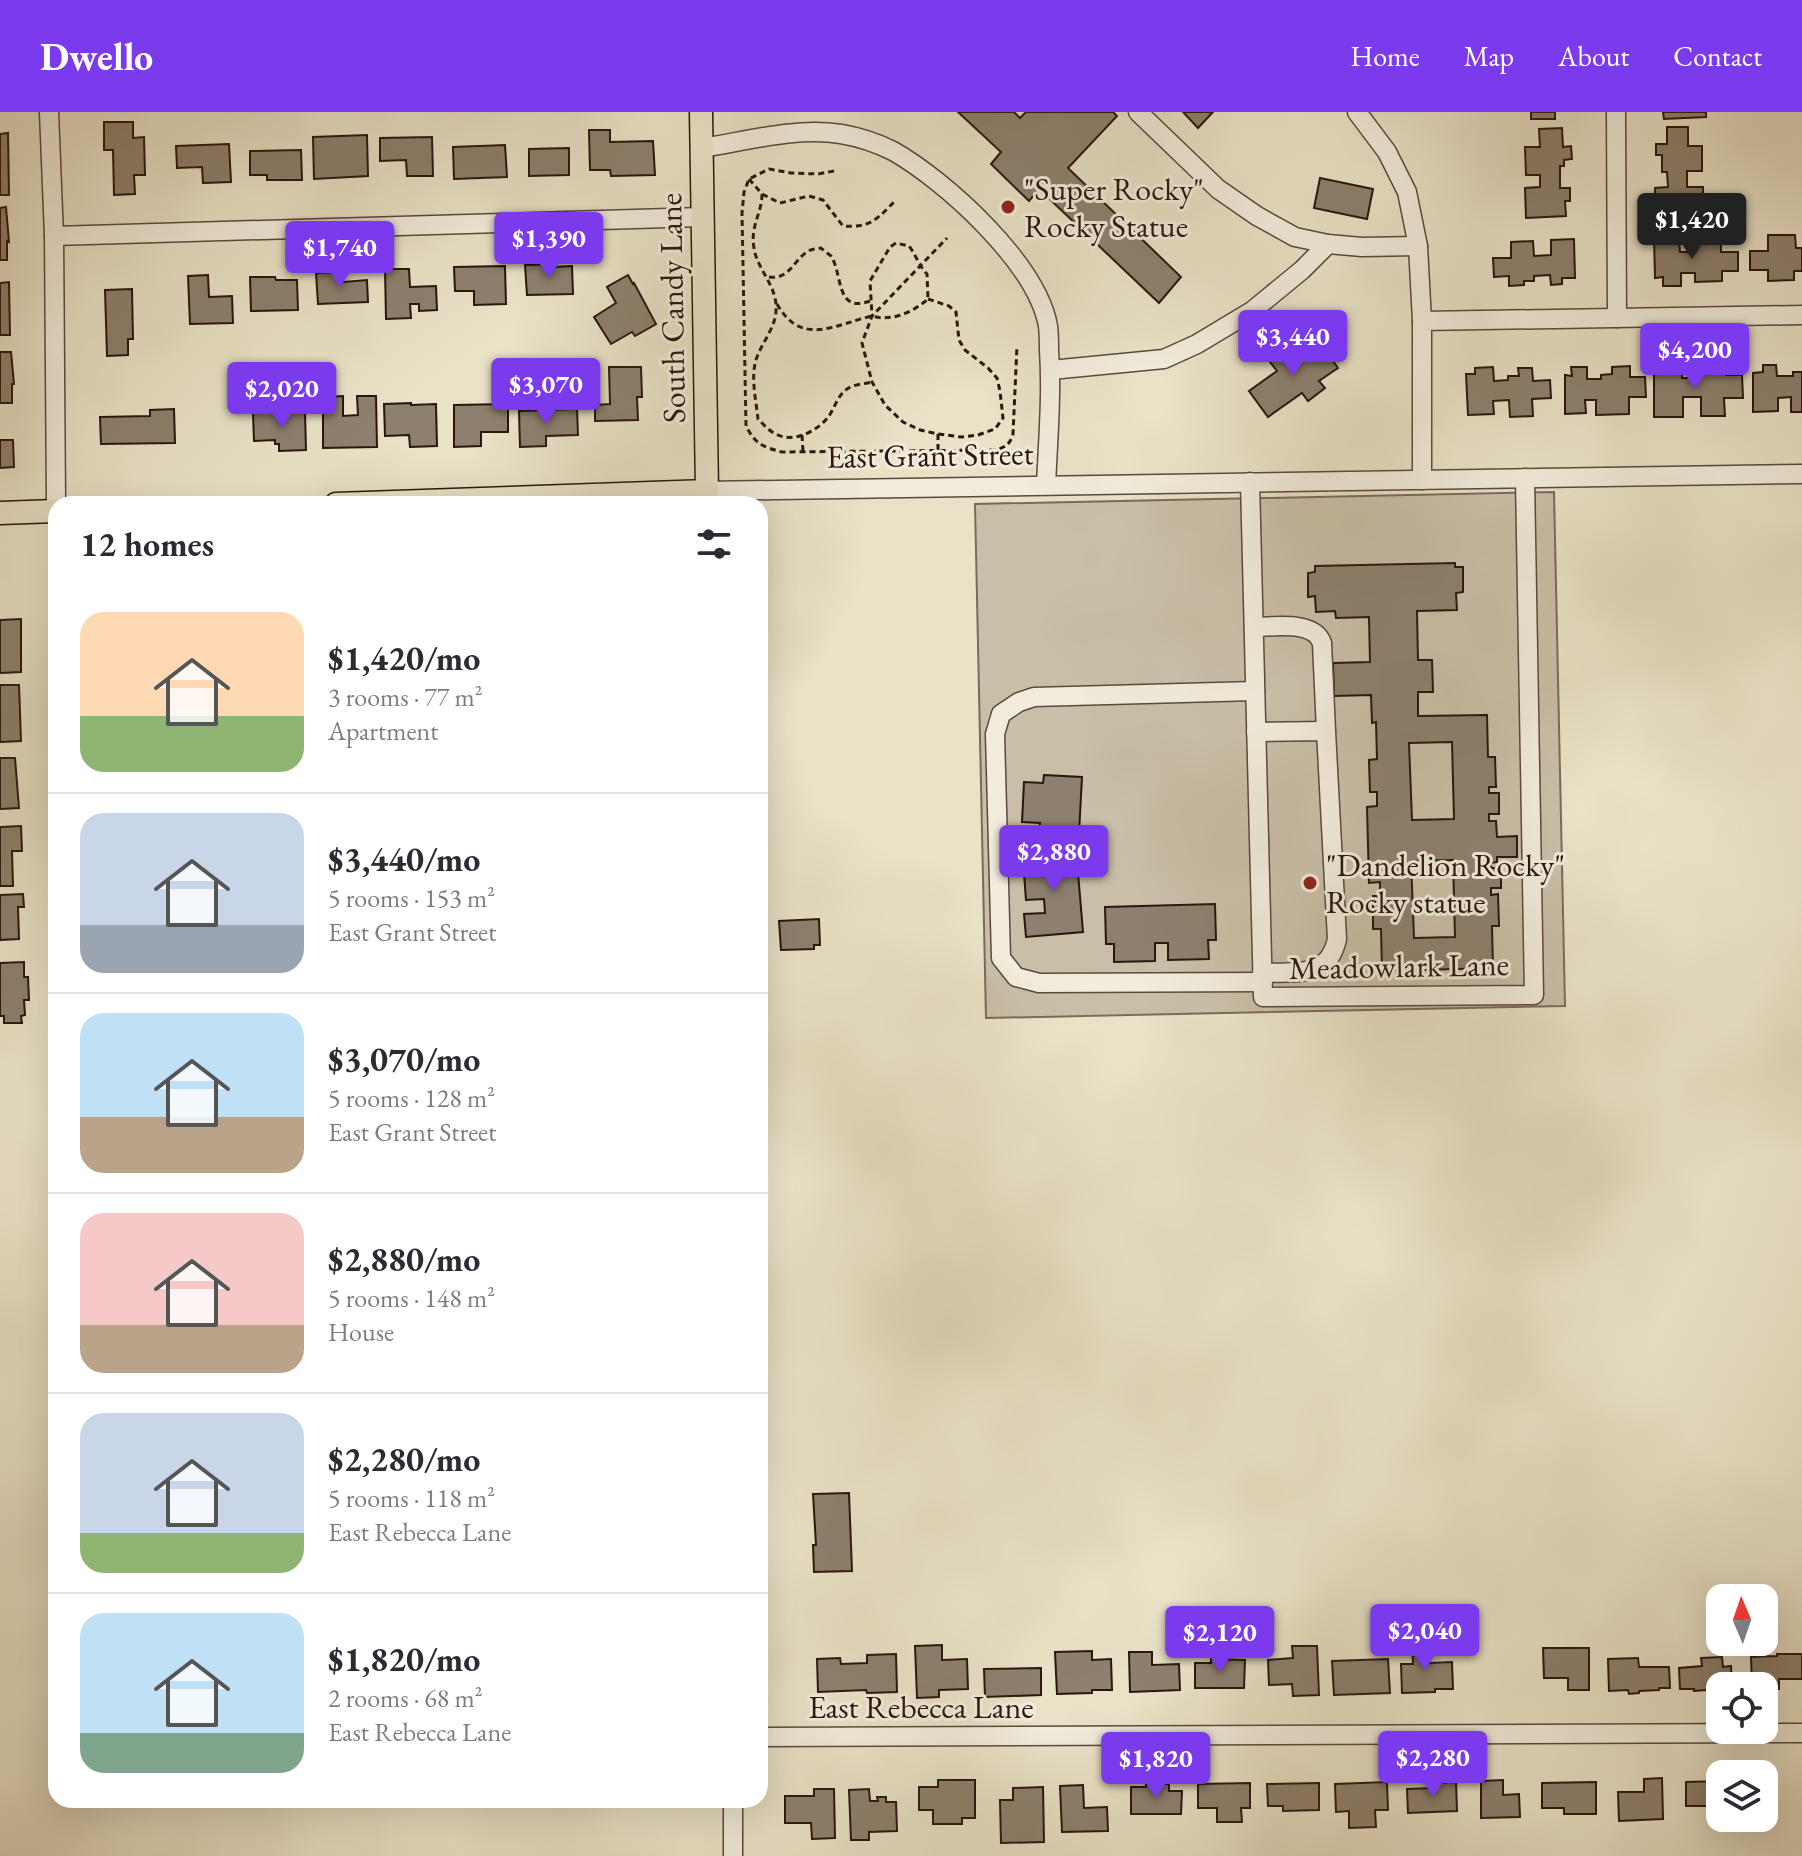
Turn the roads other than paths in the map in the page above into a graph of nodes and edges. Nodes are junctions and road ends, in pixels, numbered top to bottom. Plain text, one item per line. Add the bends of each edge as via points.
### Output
1 (49, 112) edge
2 (701, 112) edge
3 (814, 112) edge
4 (1138, 112) edge
5 (1357, 112) edge
6 (1616, 112) edge
7 (810, 131) junction
8 (702, 148) junction
9 (702, 217) junction
10 (54, 236) junction
11 (1328, 244) junction
12 (1418, 246) junction
13 (1802, 315) edge
14 (1617, 318) junction
15 (1422, 321) junction
16 (1051, 370) junction
17 (1802, 474) edge
18 (1525, 478) junction
19 (1422, 480) junction
20 (1250, 482) junction
21 (1046, 485) junction
22 (56, 496) edge
23 (707, 496) edge
24 (735, 496) edge
25 (48, 511) edge
26 (0, 513) edge
27 (1254, 627) junction
28 (1255, 691) junction
29 (1326, 731) junction
30 (1256, 732) junction
31 (1262, 977) junction
32 (1802, 1733) edge
33 (768, 1737) edge
34 (733, 1808) edge
35 (733, 1856) edge

1 - 10 street
2 - 8 main road, South Candy Lane
3 - 7 street
4 - 11 street via 1218,189 1295,237
5 - 12 street via 1387,152 1407,192
6 - 14 street
7 - 8 street
7 - 16 street via 874,142 892,151 987,227 1037,297 1048,324
8 - 9 main road, South Candy Lane
9 - 10 street
9 - 23 main road, South Candy Lane
10 - 22 street
11 - 12 street
11 - 16 street via 1252,311 1197,344 1164,359
12 - 15 street
13 - 14 street
14 - 15 street
15 - 19 street
16 - 21 street
17 - 18 street, East Grant Street
18 - 19 street, East Grant Street
18 - 31 street, Meadowlark Lane via 1534,995 1263,997
19 - 20 street, East Grant Street
20 - 21 street, East Grant Street
20 - 27 street, Meadowlark Lane
21 - 24 street, East Grant Street
25 - 26 main road
27 - 28 street, Meadowlark Lane
27 - 29 street via 1299,627 1319,635
28 - 30 street, Meadowlark Lane
28 - 31 street via 1034,697 1019,702 1001,714 995,734 998,862 1001,958 1016,977 1039,983
29 - 30 street
29 - 31 street via 1335,949 1322,967
30 - 31 street, Meadowlark Lane
32 - 33 street, East Rebecca Lane
34 - 35 street

